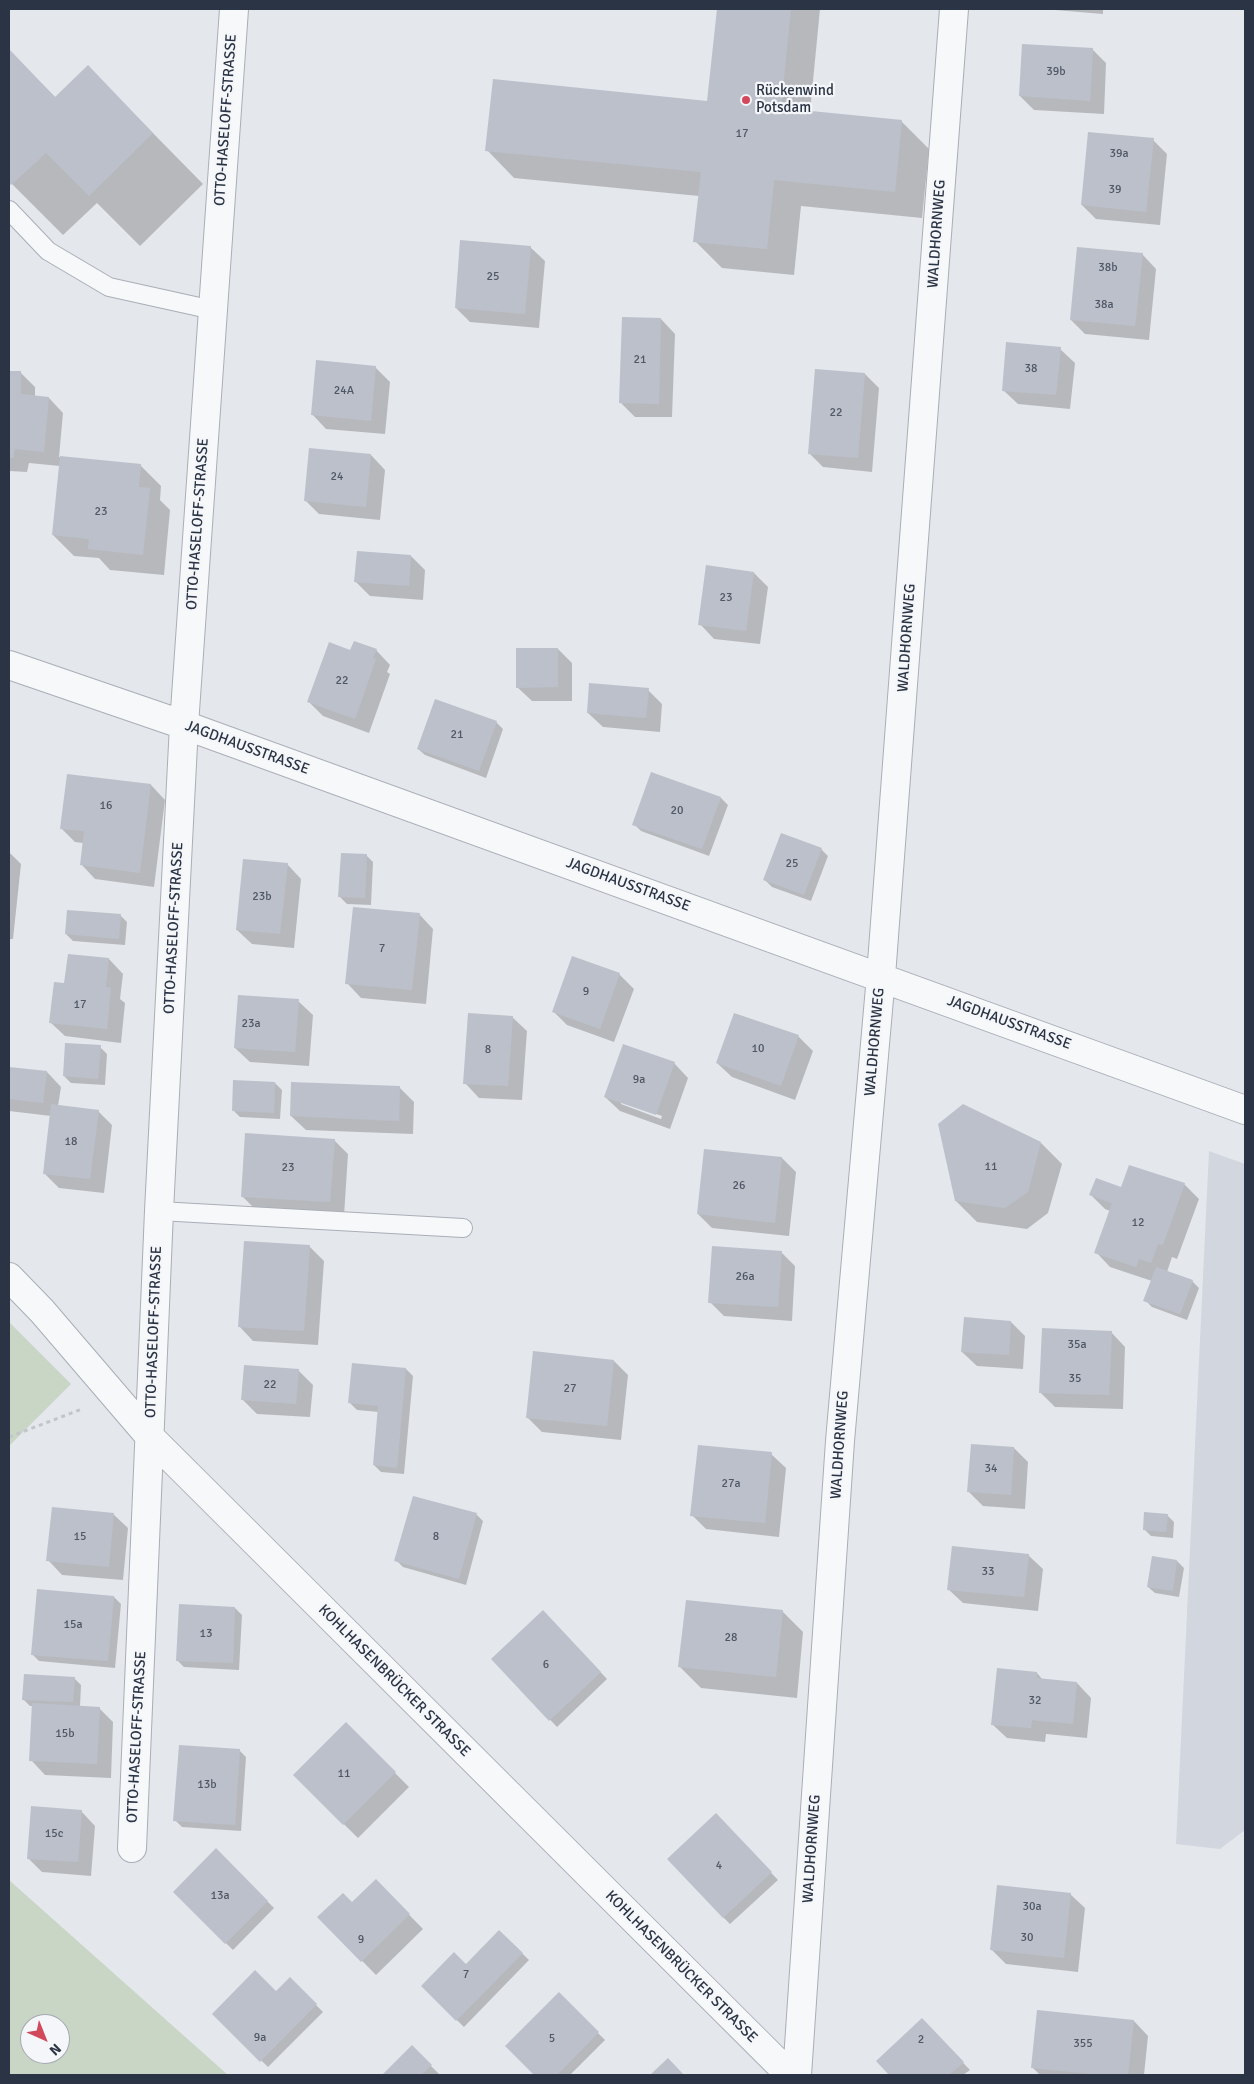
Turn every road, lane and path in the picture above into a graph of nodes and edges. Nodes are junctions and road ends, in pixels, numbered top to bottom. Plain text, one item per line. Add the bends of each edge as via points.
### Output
1 (234, 9) edge
2 (954, 9) edge
3 (9, 210) edge
4 (213, 310) junction
5 (9, 665) edge
6 (184, 725) junction
7 (881, 976) junction
8 (1245, 1110) edge
9 (159, 1211) junction
10 (463, 1228) dead end
11 (9, 1277) edge
12 (114, 1394) junction
13 (9, 1437) edge
14 (150, 1437) junction
15 (132, 1848) dead end
16 (790, 2075) edge
17 (797, 2075) edge

1 - 4 street, OTTO-HASELOFF-STRASSE
2 - 7 street, WALDHORNWEG
3 - 4 lane via 48,251 109,287
4 - 6 street, OTTO-HASELOFF-STRASSE
5 - 6 street, JAGDHAUSSTRASSE
6 - 7 street, JAGDHAUSSTRASSE
6 - 9 street, OTTO-HASELOFF-STRASSE
7 - 8 street, JAGDHAUSSTRASSE
7 - 17 street, WALDHORNWEG via 840,1442
9 - 10 lane
9 - 14 street, OTTO-HASELOFF-STRASSE
11 - 12 street, KOHLHASENBRÜCKER STRASSE
12 - 13 path via 54,1422
12 - 14 street, KOHLHASENBRÜCKER STRASSE
14 - 15 street, OTTO-HASELOFF-STRASSE
14 - 16 street, KOHLHASENBRÜCKER STRASSE

